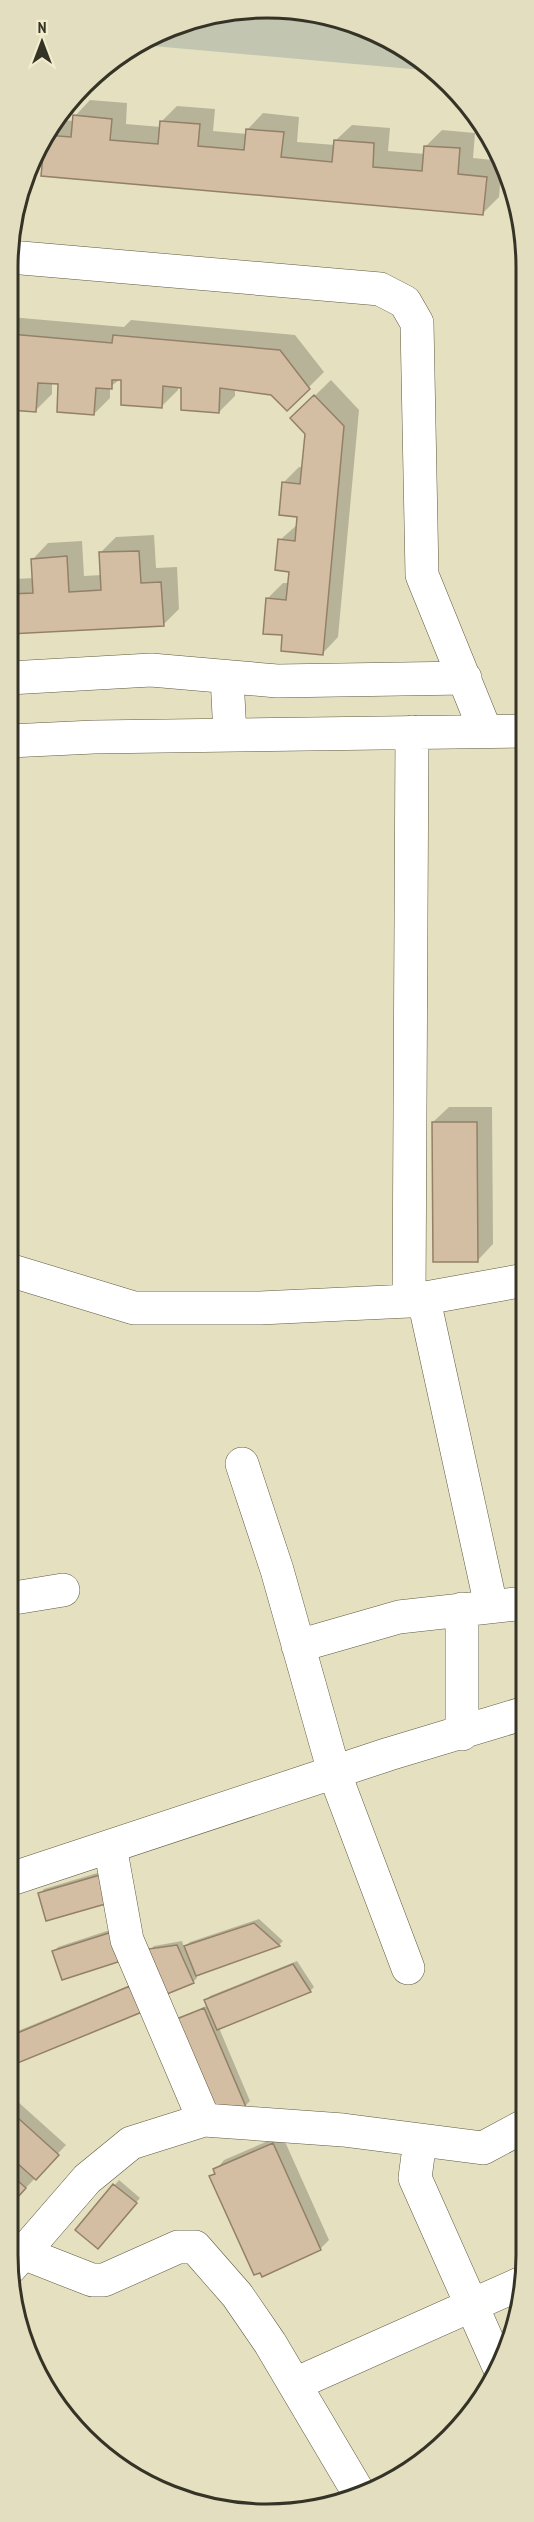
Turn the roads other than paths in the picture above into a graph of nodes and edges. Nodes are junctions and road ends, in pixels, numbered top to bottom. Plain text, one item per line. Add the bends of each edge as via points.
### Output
1 (19, 258) edge
2 (18, 677) edge
3 (227, 677) junction
4 (465, 678) junction
5 (485, 730) junction
6 (516, 731) edge
7 (412, 732) junction
8 (230, 735) junction
9 (18, 741) edge
10 (18, 1273) edge
11 (516, 1282) edge
12 (417, 1300) junction
13 (242, 1464) dead end
14 (63, 1590) dead end
15 (18, 1597) edge
16 (516, 1604) edge
17 (476, 1608) junction
18 (298, 1646) junction
19 (516, 1716) edge
20 (462, 1734) junction
21 (334, 1772) junction
22 (110, 1846) junction
23 (18, 1877) edge
24 (408, 1968) dead end
25 (204, 2120) junction
26 (516, 2130) edge
27 (420, 2140) junction
28 (18, 2259) edge
29 (18, 2260) edge
30 (514, 2286) edge
31 (471, 2306) junction
32 (494, 2356) edge
33 (295, 2384) junction
34 (356, 2488) edge

1 - 4 street via 380,289 405,302 417,323 422,575
2 - 3 street via 151,670
3 - 4 street via 277,681
3 - 8 street
4 - 5 street
5 - 6 street
5 - 7 street
7 - 8 street
7 - 12 street
8 - 9 street
10 - 12 street via 134,1308 260,1308
11 - 12 street
12 - 17 street
13 - 18 street
14 - 15 street
16 - 17 street
17 - 18 street via 399,1617
17 - 20 street
18 - 21 street
19 - 20 street
20 - 21 street
21 - 22 street
21 - 24 street
22 - 23 street
22 - 25 street via 127,1940
25 - 27 street
25 - 28 street via 131,2143 87,2180
26 - 27 street via 483,2148
27 - 31 street via 415,2178
29 - 33 street via 104,2280 178,2247 195,2247 237,2295
30 - 31 street
31 - 32 street
31 - 33 street
33 - 34 street

